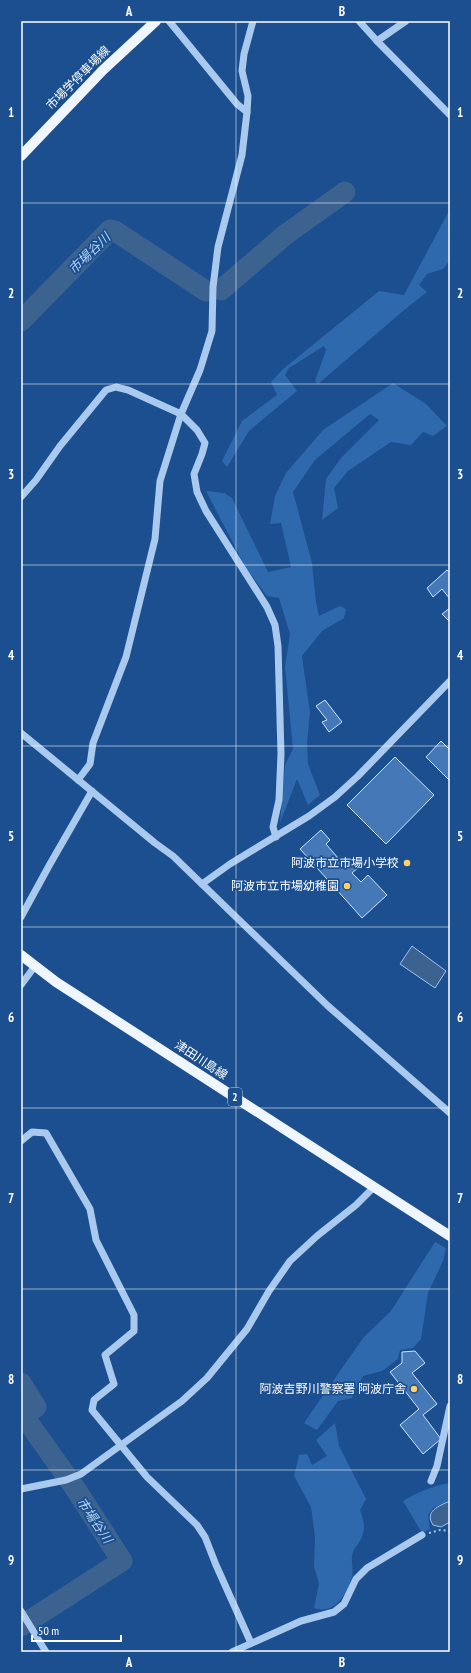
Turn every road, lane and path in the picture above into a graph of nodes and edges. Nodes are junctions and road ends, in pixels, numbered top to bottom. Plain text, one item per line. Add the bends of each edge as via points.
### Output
1 (156, 21) edge
2 (169, 21) edge
3 (252, 21) edge
4 (360, 21) edge
5 (406, 21) edge
6 (377, 41) junction
7 (247, 112) junction
8 (450, 115) edge
9 (21, 156) edge
10 (181, 414) junction
11 (21, 497) edge
12 (450, 681) edge
13 (21, 733) edge
14 (78, 780) junction
15 (92, 791) junction
16 (276, 836) junction
17 (202, 884) junction
18 (21, 917) edge
19 (21, 955) edge
20 (35, 966) junction
21 (21, 985) edge
22 (450, 1113) edge
23 (21, 1142) edge
24 (374, 1187) junction
25 (450, 1236) edge
26 (450, 1406) edge
27 (121, 1445) junction
28 (431, 1481) dead end
29 (21, 1489) edge
30 (450, 1531) edge
31 (422, 1535) joint
32 (21, 1611) edge
33 (251, 1643) junction
34 (46, 1652) edge
35 (232, 1652) edge

1 - 9 main road, 市場学停車場線 via 103,70
2 - 7 street via 237,104
3 - 7 street via 242,71 248,96
4 - 6 street
5 - 6 street
6 - 8 street
7 - 10 street via 242,155 218,247 213,288 212,331 200,370
10 - 11 street via 128,390 116,387 106,390
10 - 14 street via 160,481 155,539 126,657 93,743 90,764
10 - 16 street via 197,430 204,444 194,474 197,492 206,511 267,607 275,625 278,646 281,754 279,800 273,827
12 - 16 street via 358,776 309,816
13 - 14 street
14 - 15 street
15 - 17 street via 173,856
15 - 18 street
16 - 17 street
17 - 22 street via 328,1006
19 - 20 main road, 津田川島線 / 2
20 - 21 street
20 - 24 main road, 津田川島線 / 2
23 - 27 street via 32,1132 46,1133 90,1209 96,1240 134,1315 134,1331 105,1355 114,1384 94,1400 92,1410
24 - 25 main road, 津田川島線 / 2
24 - 27 street via 356,1206 290,1261 247,1329 207,1378 182,1401
26 - 28 street via 437,1466
27 - 29 street via 81,1474
27 - 33 street via 147,1477 197,1525 205,1537
30 - 31 path via 440,1530
31 - 33 street via 367,1568 356,1579 344,1604 334,1612 301,1621
32 - 34 street
33 - 35 street

